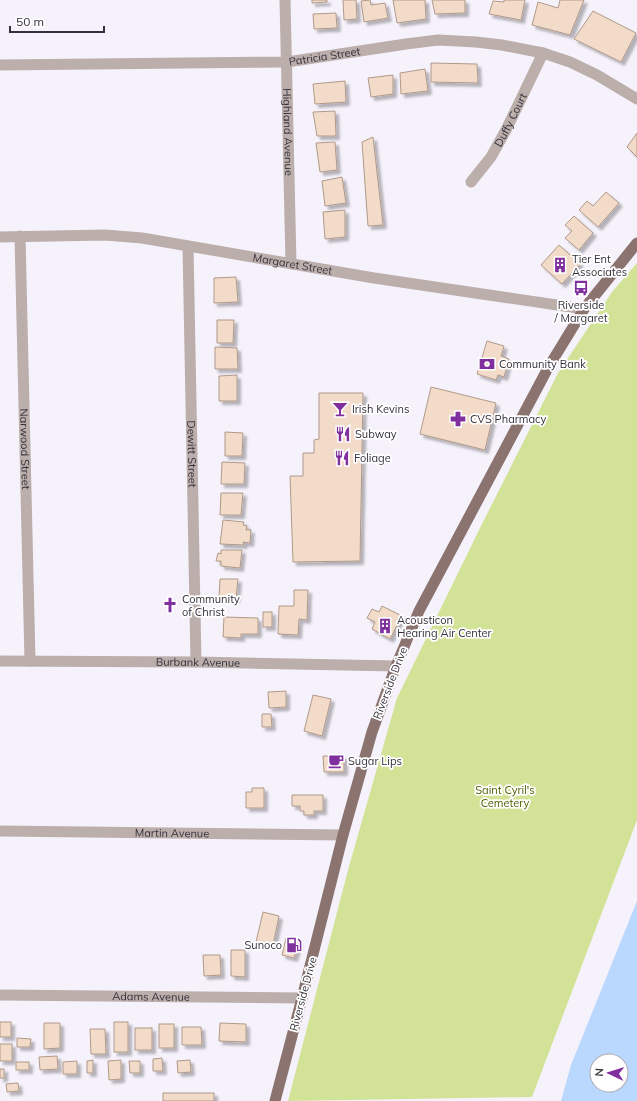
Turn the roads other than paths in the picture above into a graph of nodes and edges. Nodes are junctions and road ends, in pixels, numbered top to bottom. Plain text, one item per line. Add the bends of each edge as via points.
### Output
1 (285, 0) edge
2 (543, 53) junction
3 (286, 62) junction
4 (0, 65) edge
5 (637, 99) edge
6 (471, 182) dead end
7 (20, 236) junction
8 (0, 237) edge
9 (637, 243) edge
10 (188, 247) junction
11 (291, 263) junction
12 (584, 309) junction
13 (0, 661) edge
14 (30, 661) junction
15 (196, 662) junction
16 (396, 666) junction
17 (0, 830) edge
18 (344, 835) junction
19 (0, 994) edge
20 (302, 998) junction
21 (275, 1101) edge

1 - 3 street, Highland Avenue
2 - 3 street, Patricia Street via 489,44 438,40
2 - 5 street, Patricia Street via 597,75
2 - 6 street, Duffy Court via 491,157
3 - 4 street, Patricia Street
3 - 11 street, Highland Avenue
7 - 8 street, Margaret Street
7 - 10 street, Margaret Street via 142,238
7 - 14 street, Narwood Street
9 - 12 main road, Riverside Drive
10 - 11 street, Margaret Street
10 - 15 street, Dewitt Street
11 - 12 street, Margaret Street
12 - 16 main road, Riverside Drive via 548,368 425,599
13 - 14 street, Burbank Avenue
14 - 15 street, Burbank Avenue
15 - 16 street, Burbank Avenue
16 - 18 main road, Riverside Drive via 372,732
17 - 18 street, Martin Avenue
18 - 20 main road, Riverside Drive
19 - 20 street, Adams Avenue
20 - 21 main road, Riverside Drive

